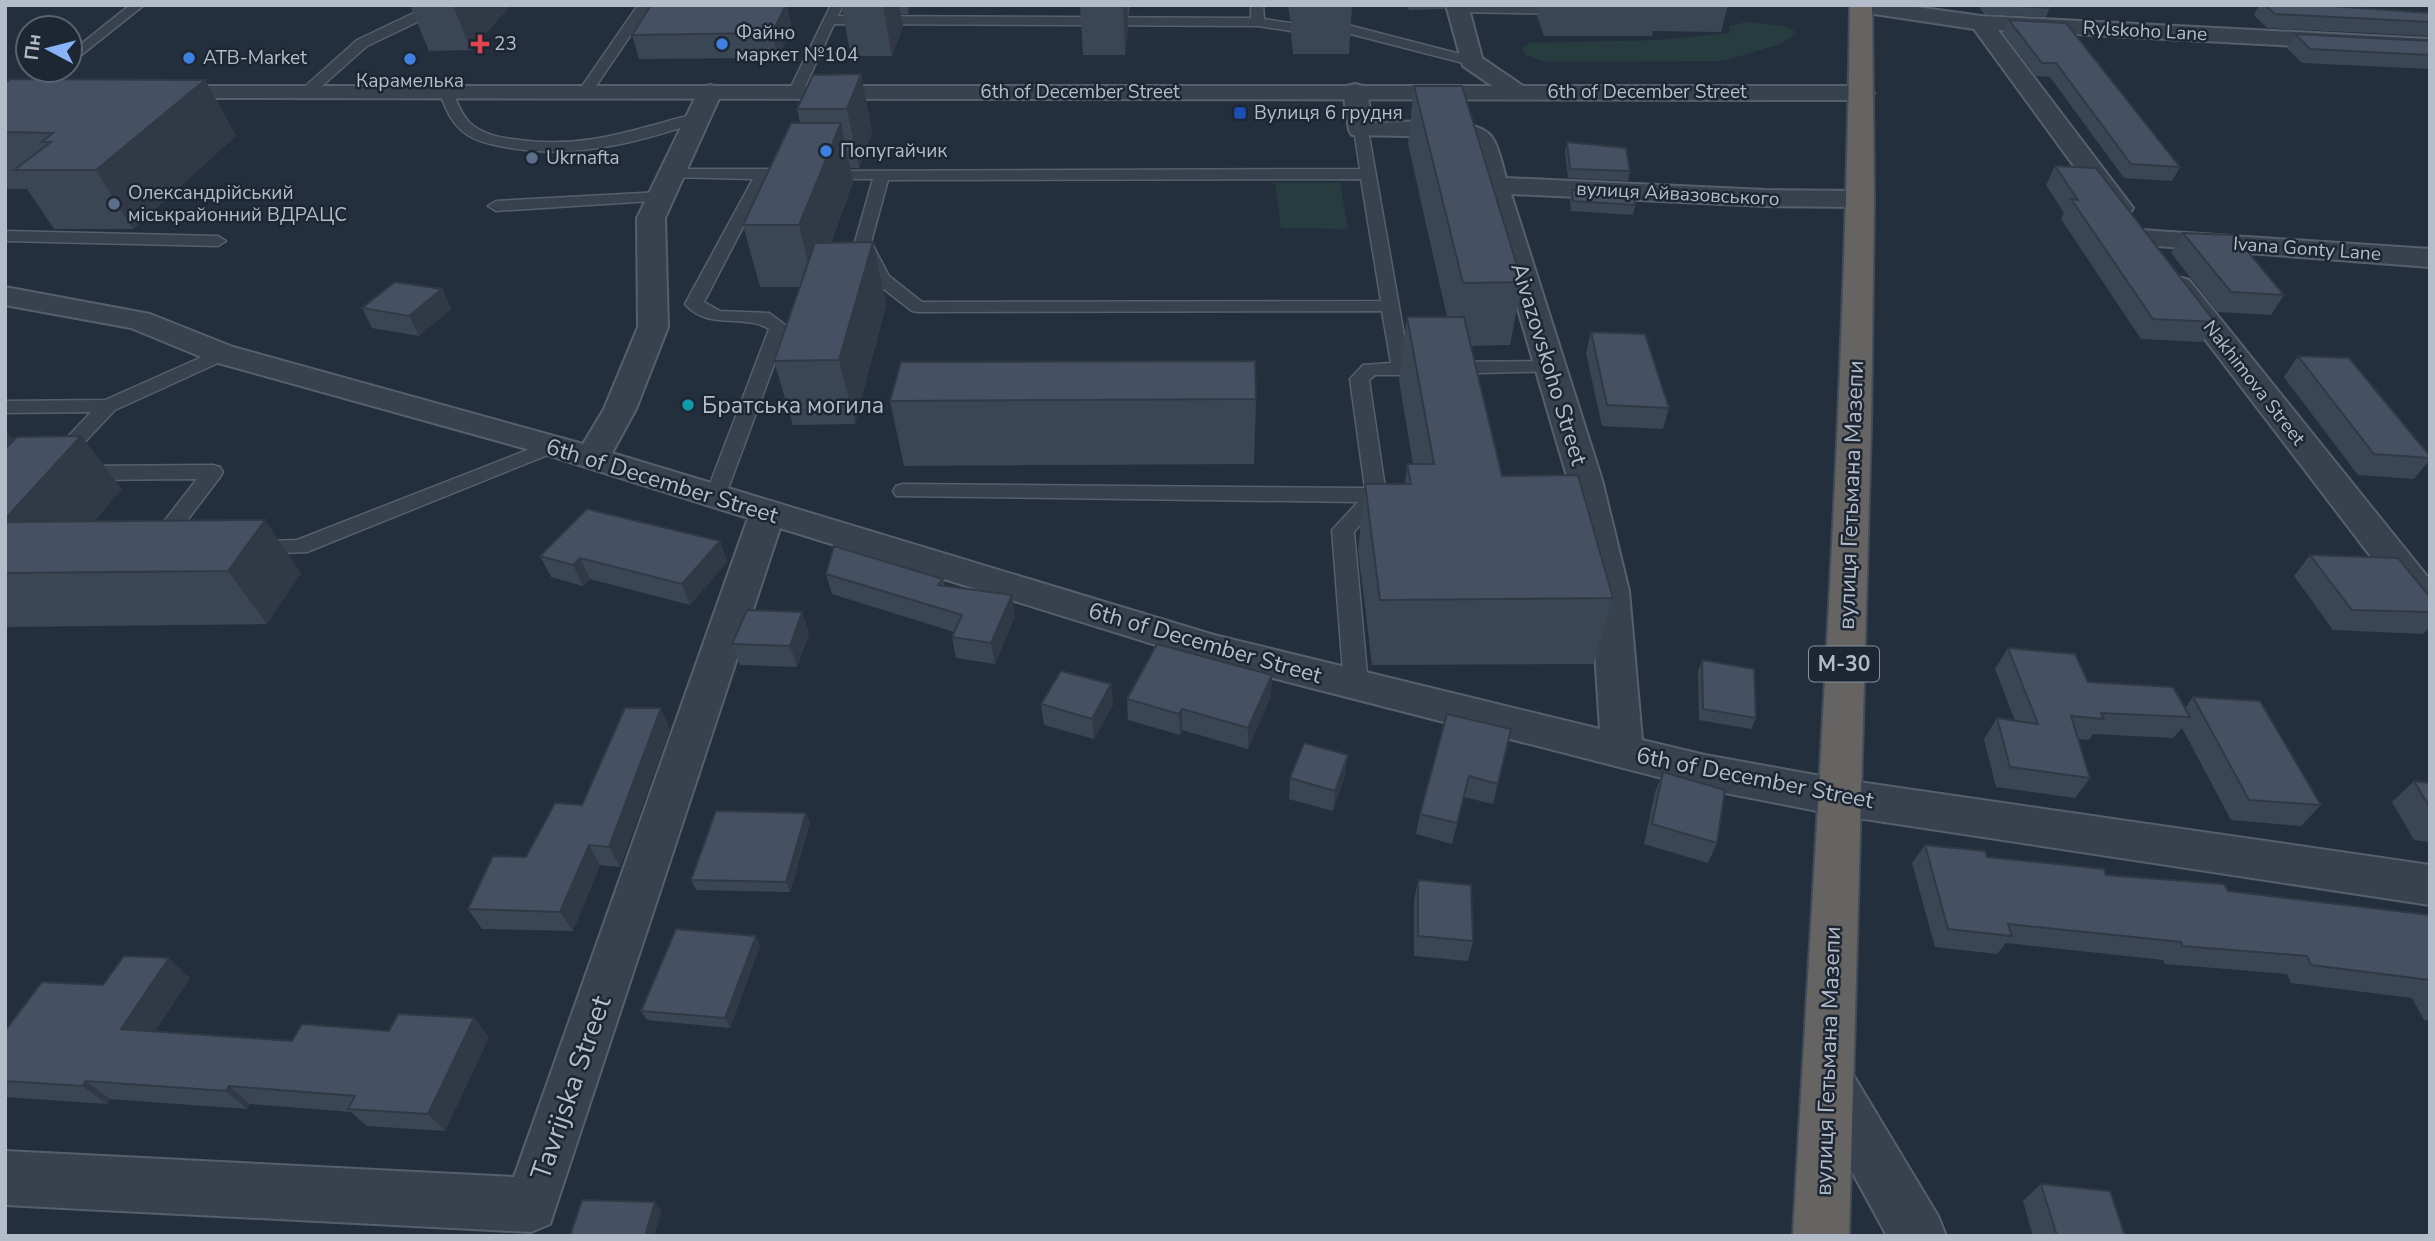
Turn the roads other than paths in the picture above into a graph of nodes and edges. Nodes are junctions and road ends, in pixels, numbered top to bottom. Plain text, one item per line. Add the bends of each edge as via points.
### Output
1 (138, 5) edge
2 (432, 5) edge
3 (645, 5) edge
4 (837, 5) edge
5 (1052, 5) edge
6 (1257, 5) edge
7 (1860, 5) edge
8 (1458, 7) edge
9 (1580, 10) dead end
10 (830, 20) junction
11 (1049, 21) junction
12 (1258, 22) junction
13 (1980, 23) junction
14 (1344, 28) dead end
15 (1304, 29) dead end
16 (2430, 46) edge
17 (84, 49) edge
18 (1471, 61) junction
19 (34, 84) edge
20 (1355, 91) junction
21 (1515, 91) junction
22 (307, 92) junction
23 (446, 92) junction
24 (585, 92) junction
25 (710, 92) junction
26 (71, 93) edge
27 (140, 93) edge
28 (795, 93) junction
29 (1861, 93) junction
30 (17, 94) edge
31 (5, 113) edge
32 (699, 117) junction
33 (1361, 130) junction
34 (763, 174) junction
35 (1369, 174) junction
36 (882, 175) junction
37 (1495, 185) junction
38 (667, 186) junction
39 (1861, 200) junction
40 (496, 206) dead end
41 (5, 236) edge
42 (2141, 238) junction
43 (218, 241) dead end
44 (2430, 258) edge
45 (5, 296) edge
46 (1391, 306) junction
47 (222, 354) junction
48 (1550, 367) junction
49 (1414, 369) junction
50 (108, 406) junction
51 (5, 407) edge
52 (553, 446) junction
53 (592, 458) junction
54 (903, 491) dead end
55 (1376, 495) junction
56 (715, 497) junction
57 (768, 514) junction
58 (233, 547) edge
59 (180, 548) edge
60 (2430, 607) edge
61 (1356, 685) junction
62 (1622, 751) junction
63 (1838, 797) junction
64 (2430, 886) edge
65 (1828, 1080) junction
66 (5, 1178) edge
67 (524, 1220) edge
68 (1821, 1236) edge
69 (1918, 1236) edge

1 - 17 lane
2 - 22 lane via 425,13 362,43
3 - 24 lane
4 - 10 lane
5 - 11 lane
6 - 12 lane
7 - 13 street, Rylskoho Lane
7 - 29 highway, вулиця Гетьмана Мазепи / М-30
8 - 9 lane
8 - 18 street
10 - 11 lane
10 - 28 lane
11 - 12 lane
12 - 15 lane
13 - 16 street, Rylskoho Lane
13 - 42 street, Nakhimova Street
14 - 18 lane
18 - 21 street
19 - 30 lane
20 - 21 street, 6th of December Street
20 - 28 street, 6th of December Street
20 - 33 street
21 - 29 street, 6th of December Street
22 - 23 street, 6th of December Street
22 - 27 street, 6th of December Street
23 - 24 street, 6th of December Street
23 - 32 lane via 470,131 486,140 513,145 588,146
24 - 25 street, 6th of December Street
25 - 28 street, 6th of December Street
25 - 32 street
26 - 30 street
29 - 39 highway, вулиця Гетьмана Мазепи / М-30
30 - 31 lane
32 - 38 street
33 - 35 lane
33 - 37 street, Aivazovskoho Street via 1463,130 1475,134
34 - 36 lane
34 - 38 lane
34 - 56 lane via 694,304 717,316 762,317 779,327
35 - 36 lane
35 - 46 lane
36 - 46 lane via 863,242 882,279 918,307
37 - 39 street, вулиця Айвазовського
37 - 48 street, Aivazovskoho Street
38 - 40 lane
38 - 53 street via 651,218 653,327 620,409
39 - 63 highway, вулиця Гетьмана Мазепи / М-30
41 - 43 lane
42 - 44 street, Ivana Gonty Lane
42 - 60 street, Nakhimova Street
45 - 47 street, 6th of December Street via 139,320
46 - 49 lane
47 - 50 lane
47 - 52 street, 6th of December Street
48 - 49 lane
48 - 62 street, Aivazovskoho Street via 1585,480 1610,591
49 - 55 lane via 1370,369 1359,379
50 - 51 lane
50 - 59 lane via 44,474 213,471 154,548
52 - 53 street, 6th of December Street
52 - 58 lane via 299,547
53 - 56 street, 6th of December Street
54 - 55 lane
55 - 61 lane via 1343,530
56 - 57 street, 6th of December Street
57 - 61 street, 6th of December Street via 1214,649
57 - 67 street, Tavrijska Street
61 - 62 street, 6th of December Street
62 - 63 street, 6th of December Street
63 - 64 street, 6th of December Street
63 - 65 highway, вулиця Гетьмана Мазепи / М-30
65 - 68 highway, вулиця Гетьмана Мазепи / М-30
65 - 69 street
66 - 67 street, Tavrijska Street

